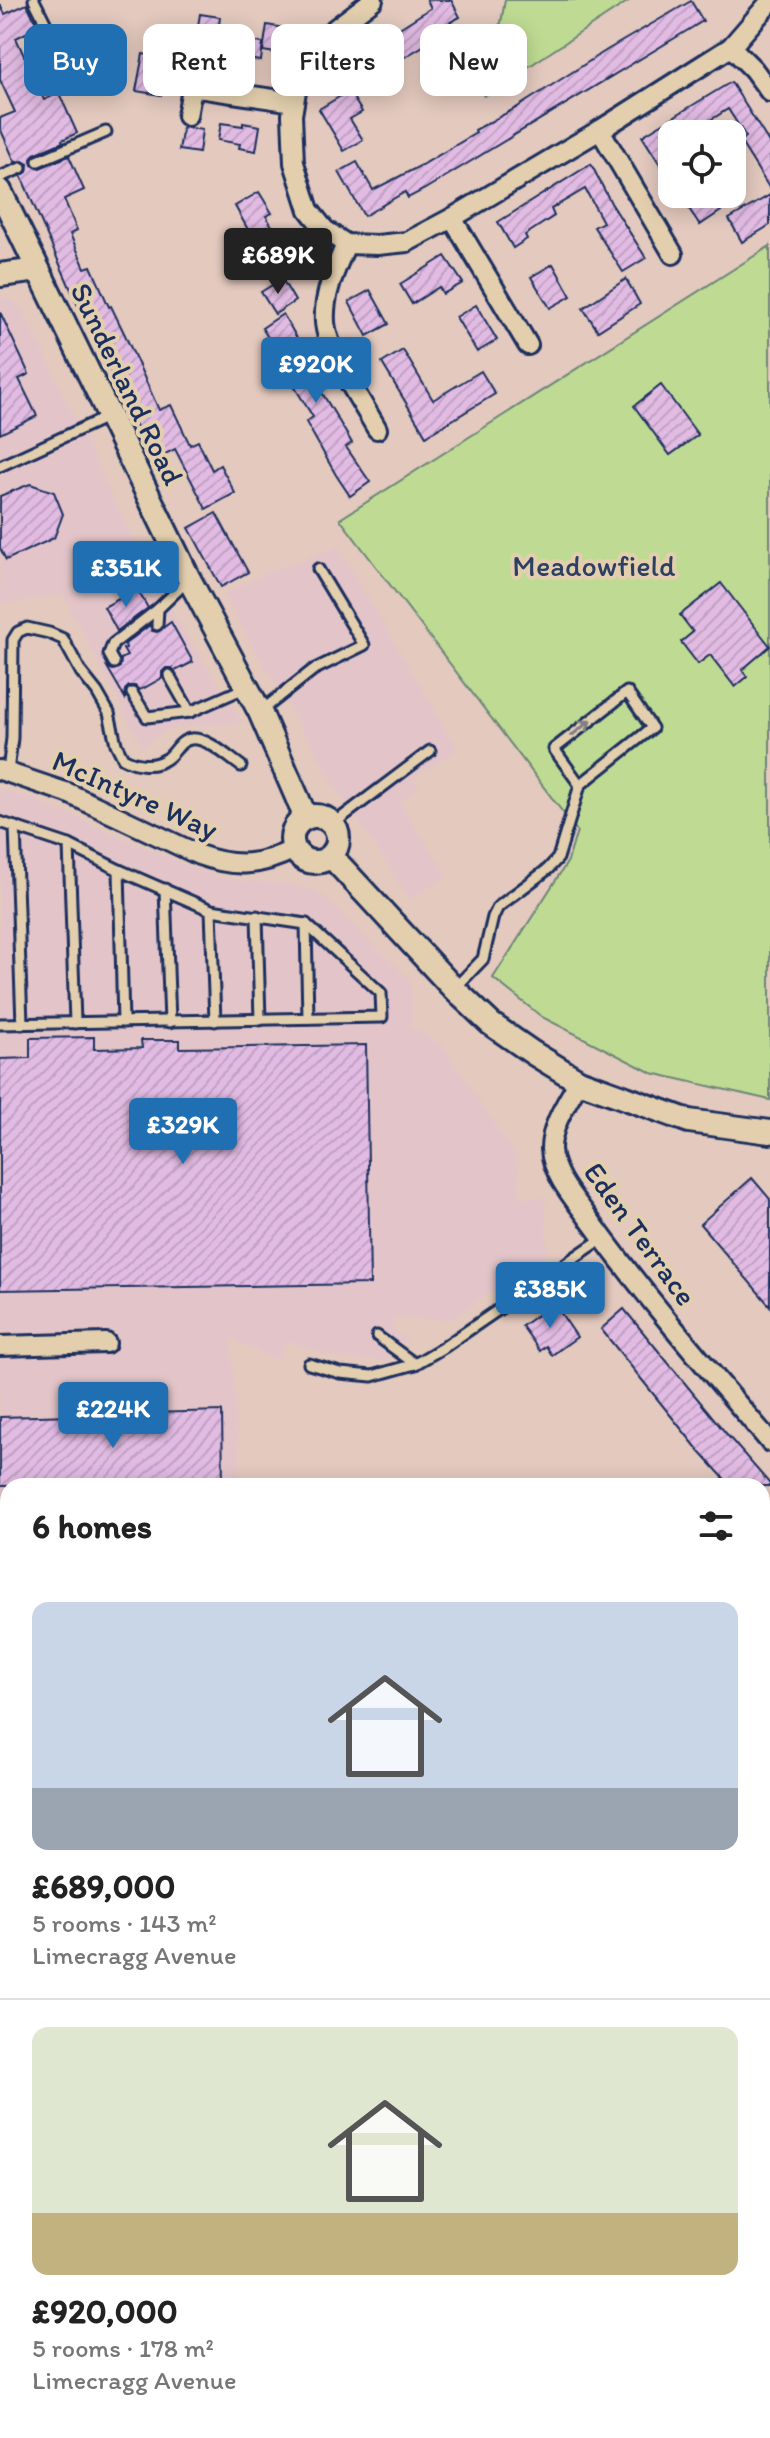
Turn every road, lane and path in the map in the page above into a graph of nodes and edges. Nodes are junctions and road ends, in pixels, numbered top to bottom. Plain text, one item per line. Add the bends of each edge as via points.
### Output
1 (34, 0) edge
2 (373, 0) edge
3 (770, 2) edge
4 (46, 24) edge
5 (731, 47) junction
6 (770, 92) edge
7 (190, 96) edge
8 (253, 96) edge
9 (294, 102) junction
10 (187, 116) dead end
11 (600, 130) junction
12 (106, 132) dead end
13 (38, 161) dead end
14 (21, 168) dead end
15 (0, 177) edge
16 (0, 191) edge
17 (452, 218) junction
18 (346, 244) junction
19 (673, 254) dead end
20 (38, 270) junction
21 (0, 275) edge
22 (528, 345) dead end
23 (109, 416) junction
24 (377, 429) dead end
25 (0, 466) edge
26 (318, 569) dead end
27 (189, 579) junction
28 (158, 609) junction
29 (157, 625) dead end
30 (114, 663) dead end
31 (169, 675) dead end
32 (247, 687) junction
33 (132, 693) dead end
34 (0, 705) edge
35 (13, 708) junction
36 (190, 712) junction
37 (260, 712) junction
38 (430, 751) dead end
39 (241, 766) dead end
40 (4, 771) edge
41 (580, 785) junction
42 (306, 818) junction
43 (0, 822) edge
44 (333, 824) junction
45 (15, 827) junction
46 (69, 845) junction
47 (294, 849) junction
48 (331, 856) junction
49 (119, 870) junction
50 (165, 889) junction
51 (211, 910) junction
52 (257, 916) junction
53 (306, 924) junction
54 (454, 989) junction
55 (308, 1018) junction
56 (260, 1020) junction
57 (215, 1021) junction
58 (123, 1022) junction
59 (170, 1022) junction
60 (75, 1023) junction
61 (0, 1024) edge
62 (22, 1024) junction
63 (579, 1081) junction
64 (770, 1132) edge
65 (603, 1238) junction
66 (377, 1336) dead end
67 (106, 1343) dead end
68 (0, 1346) edge
69 (309, 1364) dead end
70 (415, 1364) junction
71 (770, 1442) edge

1 - 4 lane
2 - 9 street via 323,38 297,85
3 - 5 street
5 - 6 street
5 - 11 street
7 - 10 street
8 - 9 street
9 - 18 street via 294,163 309,210
11 - 17 street
11 - 19 street
12 - 13 lane
14 - 15 lane
16 - 20 street, Sunderland Road
17 - 18 street via 407,242
17 - 22 street
18 - 24 street via 329,284 325,322 333,351
20 - 21 street
20 - 23 street, Sunderland Road
23 - 25 lane
23 - 27 street, Sunderland Road
26 - 37 lane via 364,645 313,670
27 - 28 lane
27 - 32 street, Sunderland Road
28 - 29 lane
28 - 30 lane via 113,644 109,654
31 - 36 lane
32 - 36 lane
32 - 37 street, Sunderland Road
33 - 36 lane via 147,717
34 - 35 lane
35 - 39 lane via 13,640 27,628 49,633 63,639 97,692 123,758 153,764 191,739 202,740
35 - 40 lane
37 - 42 street, Sunderland Road
38 - 44 lane
40 - 47 street, McIntyre Way via 68,793 222,863 249,864
41 -> 41 lane via 554,749 627,692 652,728
41 - 54 lane via 558,858 498,907 483,959
42 - 44 street via 320,816
42 - 47 street via 295,827
43 - 45 lane
44 - 48 street via 338,840
45 - 46 lane
45 - 62 lane
46 - 49 lane
46 - 60 lane
47 - 48 street via 315,862
48 - 54 street
49 - 50 lane
49 - 58 lane
50 - 51 lane
50 - 59 lane
51 - 52 lane
51 - 57 lane
52 - 53 lane
52 - 56 lane
53 - 55 lane
53 - 55 lane via 381,993 382,1017
54 - 63 street via 491,1024
55 - 56 lane
56 - 57 lane
57 - 59 lane
58 - 59 lane
58 - 60 lane
60 - 62 lane
61 - 62 lane
63 - 64 street via 689,1121
63 - 65 street, Eden Terrace via 556,1125 553,1162
65 - 70 lane
65 - 71 street, Eden Terrace
66 - 70 lane
67 - 68 street
69 - 70 lane via 372,1376

